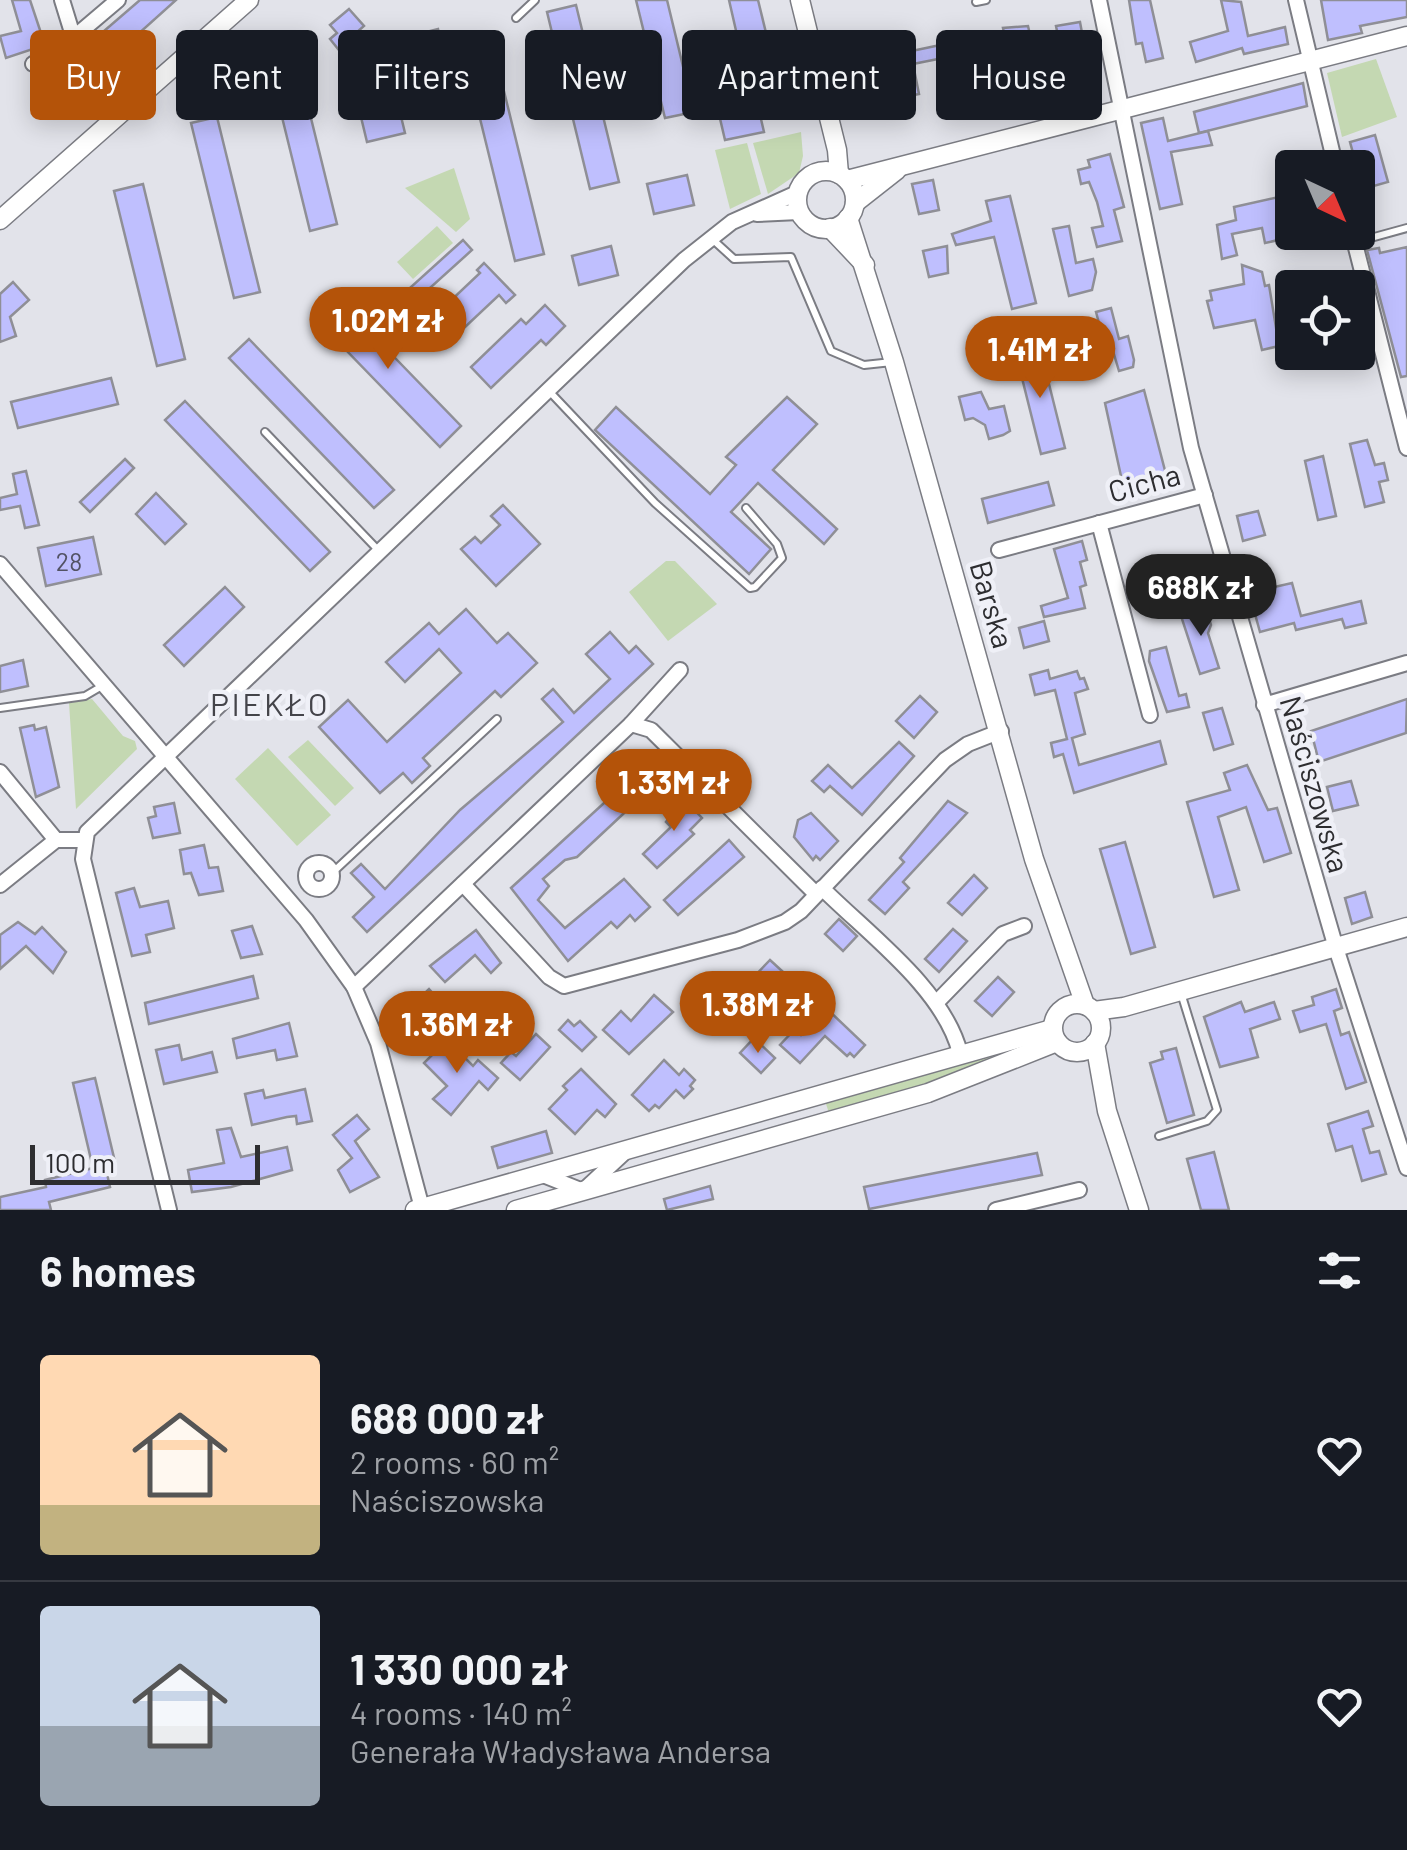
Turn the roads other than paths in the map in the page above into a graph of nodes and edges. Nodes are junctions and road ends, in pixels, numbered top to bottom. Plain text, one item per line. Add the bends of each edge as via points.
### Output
1 (62, 0) edge
2 (118, 0) edge
3 (249, 0) edge
4 (535, 0) edge
5 (800, 0) edge
6 (986, 0) edge
7 (1099, 0) edge
8 (1296, 0) edge
9 (976, 2) edge
10 (516, 18) dead end
11 (71, 30) edge
12 (84, 30) edge
13 (1407, 36) edge
14 (1310, 62) junction
15 (1121, 110) junction
16 (828, 121) junction
17 (1332, 150) edge
18 (898, 170) junction
19 (818, 172) junction
20 (843, 177) junction
21 (798, 202) junction
22 (851, 210) junction
23 (0, 220) edge
24 (830, 228) junction
25 (1407, 228) edge
26 (1375, 233) edge
27 (710, 237) junction
28 (1357, 250) edge
29 (865, 265) junction
30 (894, 362) junction
31 (548, 390) junction
32 (265, 432) dead end
33 (1407, 448) edge
34 (1204, 494) junction
35 (746, 508) dead end
36 (1098, 523) junction
37 (1000, 550) dead end
38 (380, 552) junction
39 (0, 564) edge
40 (1407, 663) edge
41 (680, 670) dead end
42 (103, 685) junction
43 (1264, 705) junction
44 (0, 708) edge
45 (1150, 714) dead end
46 (497, 719) dead end
47 (631, 724) junction
48 (1001, 731) junction
49 (164, 756) junction
50 (0, 772) edge
51 (56, 840) junction
52 (84, 840) junction
53 (332, 873) junction
54 (462, 884) junction
55 (0, 885) edge
56 (314, 888) junction
57 (819, 891) junction
58 (294, 906) junction
59 (1024, 926) dead end
60 (1407, 927) edge
61 (1336, 948) junction
62 (1066, 959) junction
63 (354, 987) junction
64 (1181, 992) junction
65 (937, 1002) junction
66 (1064, 1008) junction
67 (1094, 1022) junction
68 (1054, 1035) junction
69 (960, 1052) junction
70 (1075, 1052) junction
71 (1107, 1111) junction
72 (1159, 1136) dead end
73 (626, 1150) junction
74 (1406, 1160) edge
75 (543, 1174) junction
76 (1080, 1190) dead end
77 (585, 1200) edge
78 (418, 1209) edge
79 (169, 1210) edge
80 (516, 1210) edge
81 (996, 1210) edge
82 (1139, 1210) edge

1 - 11 street
2 - 12 street
3 - 23 street
4 - 10 lane
5 - 16 street
6 - 9 lane
7 - 15 street, Naściszowska
8 - 14 street
13 - 14 street
14 - 15 street
14 - 17 street
15 - 18 street
15 - 34 street, Naściszowska
16 - 19 street
16 - 20 street
18 - 20 street
18 - 22 street
19 - 20 street
19 - 21 street via 806,178
20 - 22 street
21 - 24 street via 812,226
21 - 27 street via 774,201
22 - 24 street
22 - 29 street, Barska
24 - 29 street, Barska
25 - 26 lane
27 - 30 lane via 734,260 792,257 830,350 864,365
27 - 31 street
28 - 33 street
29 - 30 street, Barska
30 - 48 street, Barska
31 - 35 lane via 655,503 750,588 782,558
31 - 38 street
32 - 38 lane
34 - 36 street, Cicha
34 - 43 street, Naściszowska
36 - 37 street, Cicha
36 - 45 street, Cicha
38 - 49 street
39 - 42 street
40 - 43 street
41 - 47 street
42 - 44 lane via 85,696
42 - 49 street
43 - 61 street, Naściszowska
46 - 53 lane
47 - 54 street
47 - 57 street via 651,730
48 - 57 street via 945,760
48 - 62 street, Barska
49 - 52 street
49 - 58 street
50 - 51 street
51 - 52 street
51 - 55 street
52 - 79 street
53 - 56 street via 326,887
53 - 56 street via 324,863 311,865 306,877
54 - 57 street via 564,986 768,930
54 - 63 street
56 - 58 street
57 - 65 street
58 - 63 street
59 - 65 street via 1003,934
60 - 61 street
61 - 64 street
61 - 74 street, Naściszowska
62 - 66 street, Barska
62 - 67 street, Barska
63 - 78 street via 388,1076
64 - 67 street
64 - 72 lane via 1217,1110 1207,1121
65 - 69 street
66 - 67 street
66 - 68 street
67 - 70 street
67 - 71 street, Barska
68 - 69 street
68 - 70 street
68 - 77 street via 928,1093
69 - 73 street
70 - 71 street, Barska
71 - 82 street, Barska
73 - 75 street
73 - 77 street
75 - 77 street
75 - 78 street
76 - 81 street
77 - 80 street

